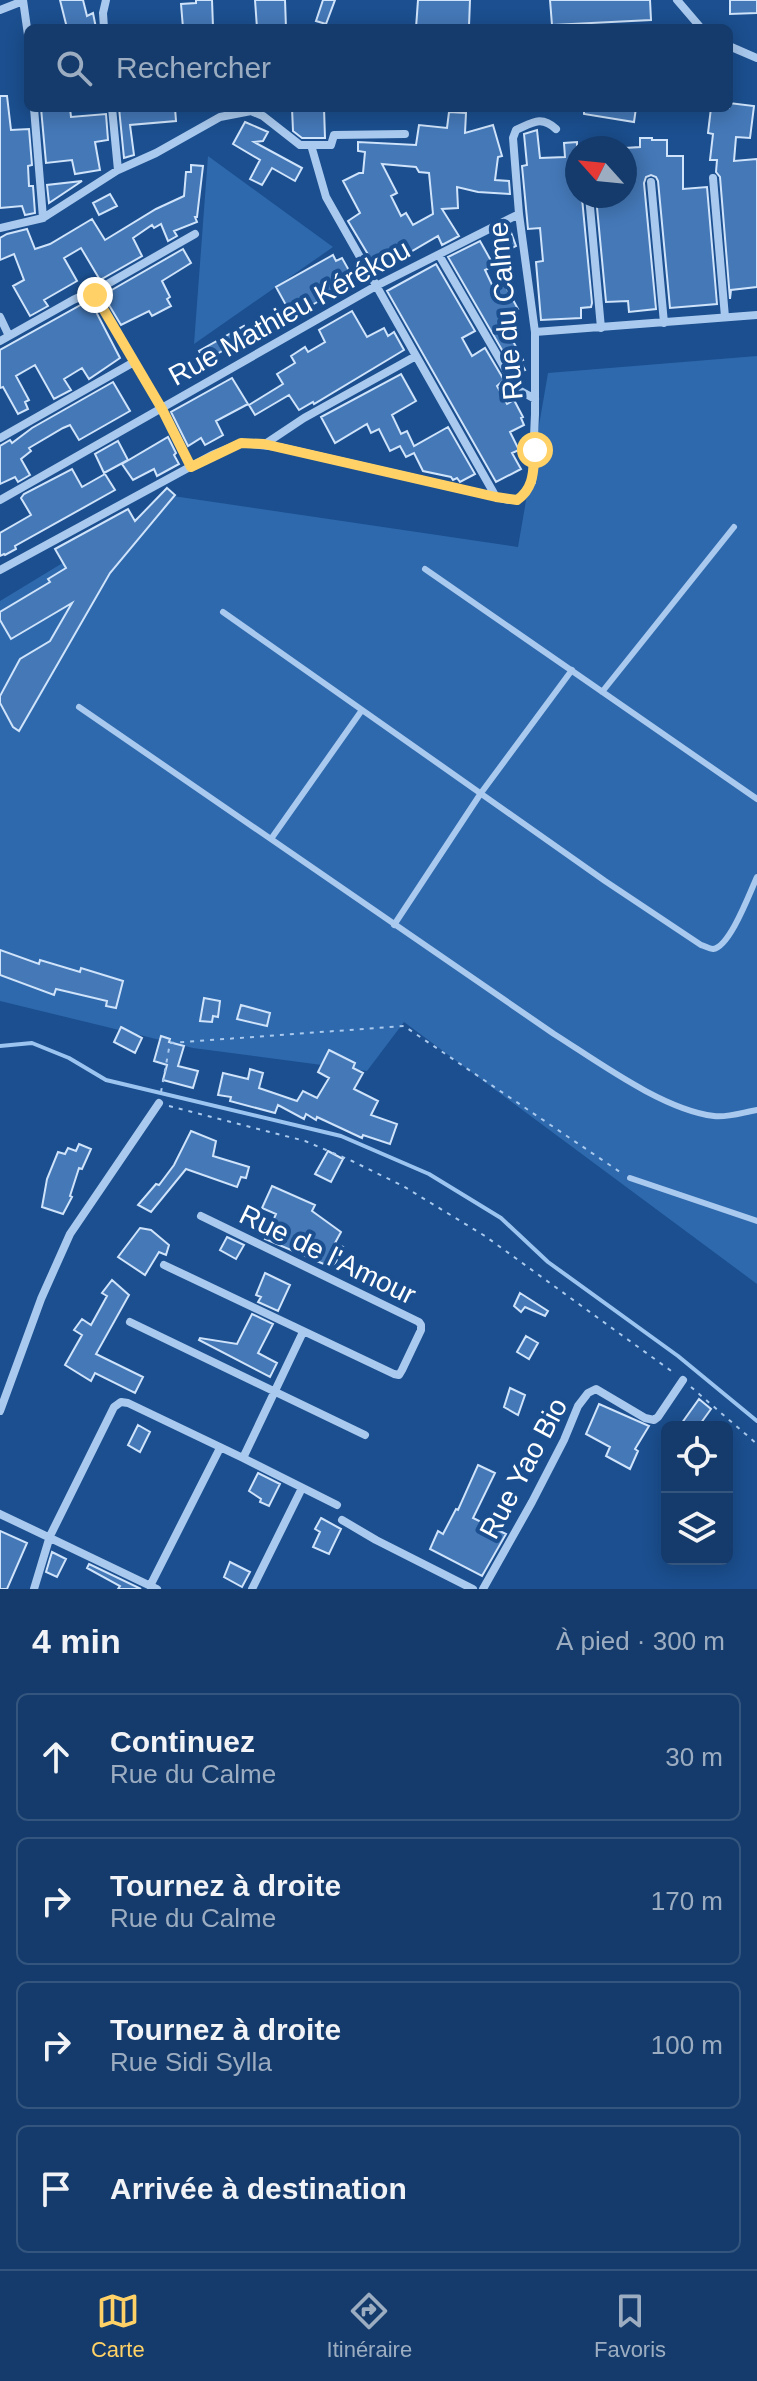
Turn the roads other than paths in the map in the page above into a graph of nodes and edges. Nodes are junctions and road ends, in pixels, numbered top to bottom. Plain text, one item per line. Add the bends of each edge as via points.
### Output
1 (106, 0) edge
2 (677, 0) edge
3 (23, 1) edge
4 (0, 10) edge
5 (26, 24) edge
6 (104, 24) edge
7 (698, 24) edge
8 (733, 48) edge
9 (757, 58) edge
10 (34, 112) edge
11 (112, 112) edge
12 (246, 112) edge
13 (253, 112) edge
14 (556, 129) dead end
15 (405, 134) dead end
16 (311, 145) junction
17 (118, 170) junction
18 (713, 178) dead end
19 (651, 182) dead end
20 (590, 208) edge
21 (519, 214) junction
22 (43, 218) junction
23 (0, 228) edge
24 (195, 234) dead end
25 (439, 255) junction
26 (376, 286) junction
27 (90, 294) junction
28 (757, 315) edge
29 (0, 317) edge
30 (725, 317) junction
31 (664, 323) junction
32 (601, 328) junction
33 (535, 332) junction
34 (9, 336) junction
35 (0, 341) edge
36 (416, 356) junction
37 (134, 362) junction
38 (535, 399) junction
39 (162, 409) junction
40 (0, 438) edge
41 (264, 444) junction
42 (191, 467) junction
43 (496, 497) junction
44 (0, 500) edge
45 (734, 527) dead end
46 (425, 569) dead end
47 (0, 570) edge
48 (223, 612) dead end
49 (572, 670) junction
50 (602, 692) junction
51 (79, 707) dead end
52 (362, 710) junction
53 (481, 793) junction
54 (757, 799) edge
55 (271, 839) junction
56 (757, 877) edge
57 (394, 925) junction
58 (159, 1103) road end
59 (757, 1110) edge
60 (630, 1178) road end
61 (201, 1216) dead end
62 (757, 1221) edge
63 (164, 1265) dead end
64 (130, 1322) dead end
65 (303, 1332) junction
66 (683, 1380) road end
67 (276, 1392) junction
68 (0, 1411) edge
69 (365, 1435) dead end
70 (220, 1448) junction
71 (243, 1458) junction
72 (302, 1488) junction
73 (337, 1505) dead end
74 (0, 1514) edge
75 (342, 1520) dead end
76 (50, 1536) junction
77 (154, 1587) edge
78 (34, 1589) edge
79 (252, 1589) edge
80 (473, 1589) edge
81 (483, 1589) edge

1 - 6 street
2 - 7 street
3 - 4 street
3 - 5 street
8 - 9 street
10 - 22 street
11 - 17 street
12 - 17 street via 220,117
13 - 16 street via 300,145
14 - 21 street, Rue du Calme via 539,121 514,133
15 - 16 street via 334,135 331,145
16 - 26 street via 326,197
17 - 22 street
18 - 30 street
19 - 31 street
20 - 32 street
21 - 25 street, Rue Mathieu Kérékou
21 - 33 street, Rue du Calme
22 - 23 street
24 - 27 street
25 - 26 street, Rue Mathieu Kérékou
25 - 38 street via 517,389
26 - 36 street
26 - 39 street, Rue Mathieu Kérékou
27 - 34 street
27 - 37 street via 98,298
28 - 30 street
29 - 34 street
30 - 31 street
31 - 32 street
32 - 33 street
33 - 38 street, Rue du Calme
34 - 35 street
36 - 41 street
36 - 43 street
37 - 39 street
37 - 40 street
38 - 43 street, Rue du Calme via 532,482 517,500
39 - 42 street
39 - 44 street, Rue Mathieu Kérékou
41 - 42 street, Rue du Calme via 241,443
41 - 43 street, Rue du Calme
42 - 47 street, Rue du Calme
45 - 50 lane
46 - 49 lane
48 - 52 lane
49 - 50 lane
49 - 53 lane
50 - 54 lane
51 - 55 lane
52 - 53 lane
52 - 55 lane
53 - 56 lane via 710,949 725,942
53 - 57 lane
55 - 57 lane
57 - 59 lane via 554,1034 661,1098 717,1117
58 - 68 street via 70,1234
60 - 62 lane
61 - 65 street, Rue de l'Amour via 421,1325 399,1375
63 - 65 street
64 - 67 street
65 - 67 street
66 - 81 street, Rue Yao Bio via 654,1420 596,1389 588,1393
67 - 69 street
67 - 71 street
70 - 71 street
70 - 76 street via 121,1402
70 - 77 street
71 - 72 street
72 - 73 street
72 - 79 street
74 - 76 street
75 - 80 street
76 - 77 street
76 - 78 street

